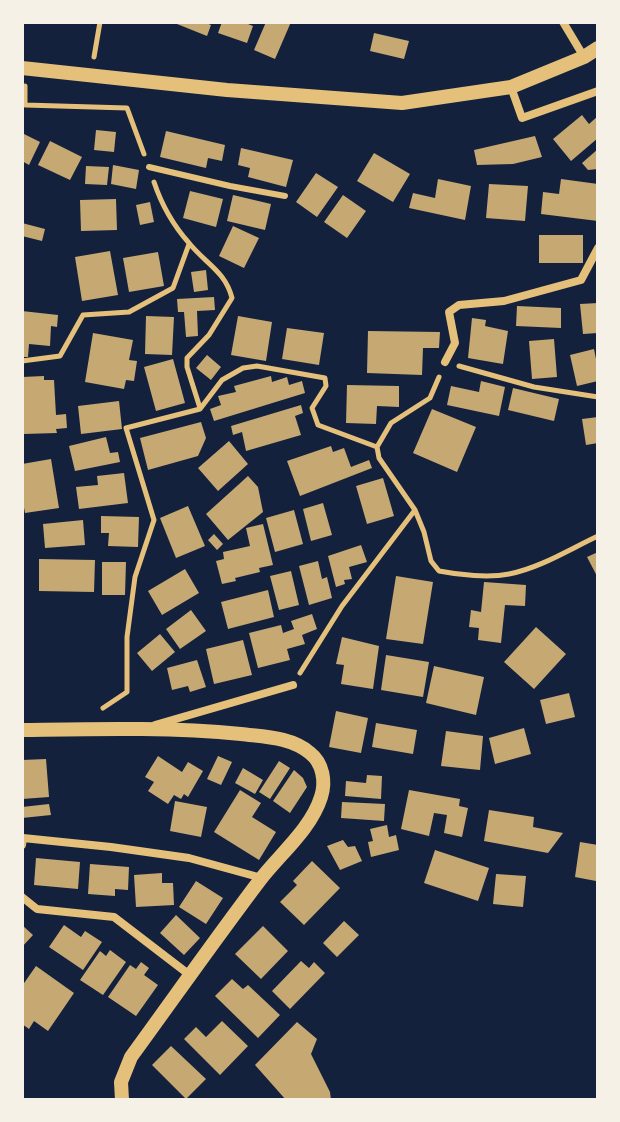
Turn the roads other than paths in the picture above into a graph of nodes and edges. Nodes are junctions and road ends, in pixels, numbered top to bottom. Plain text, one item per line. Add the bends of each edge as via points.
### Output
1 (563, 22) edge
2 (598, 48) edge
3 (584, 57) junction
4 (24, 68) edge
5 (511, 87) junction
6 (598, 91) edge
7 (149, 167) road end
8 (285, 196) dead end
9 (598, 248) edge
10 (445, 362) road end
11 (293, 685) road end
12 (143, 729) junction
13 (22, 730) edge
14 (22, 845) edge
15 (262, 878) junction
16 (22, 897) edge
17 (191, 976) junction
18 (122, 1100) edge

1 - 3 street
2 - 3 street
3 - 5 street
4 - 5 street via 402,103
5 - 6 street via 522,118
7 - 8 lane
9 - 10 street via 581,280 504,301 459,305 449,312 455,343
11 - 12 street
12 - 13 street
12 - 15 street via 280,739 317,760 322,796 311,818
14 - 15 street via 23,838 111,847 189,858
15 - 17 street
16 - 17 street via 37,909 114,917
17 - 18 street via 131,1057 121,1082

